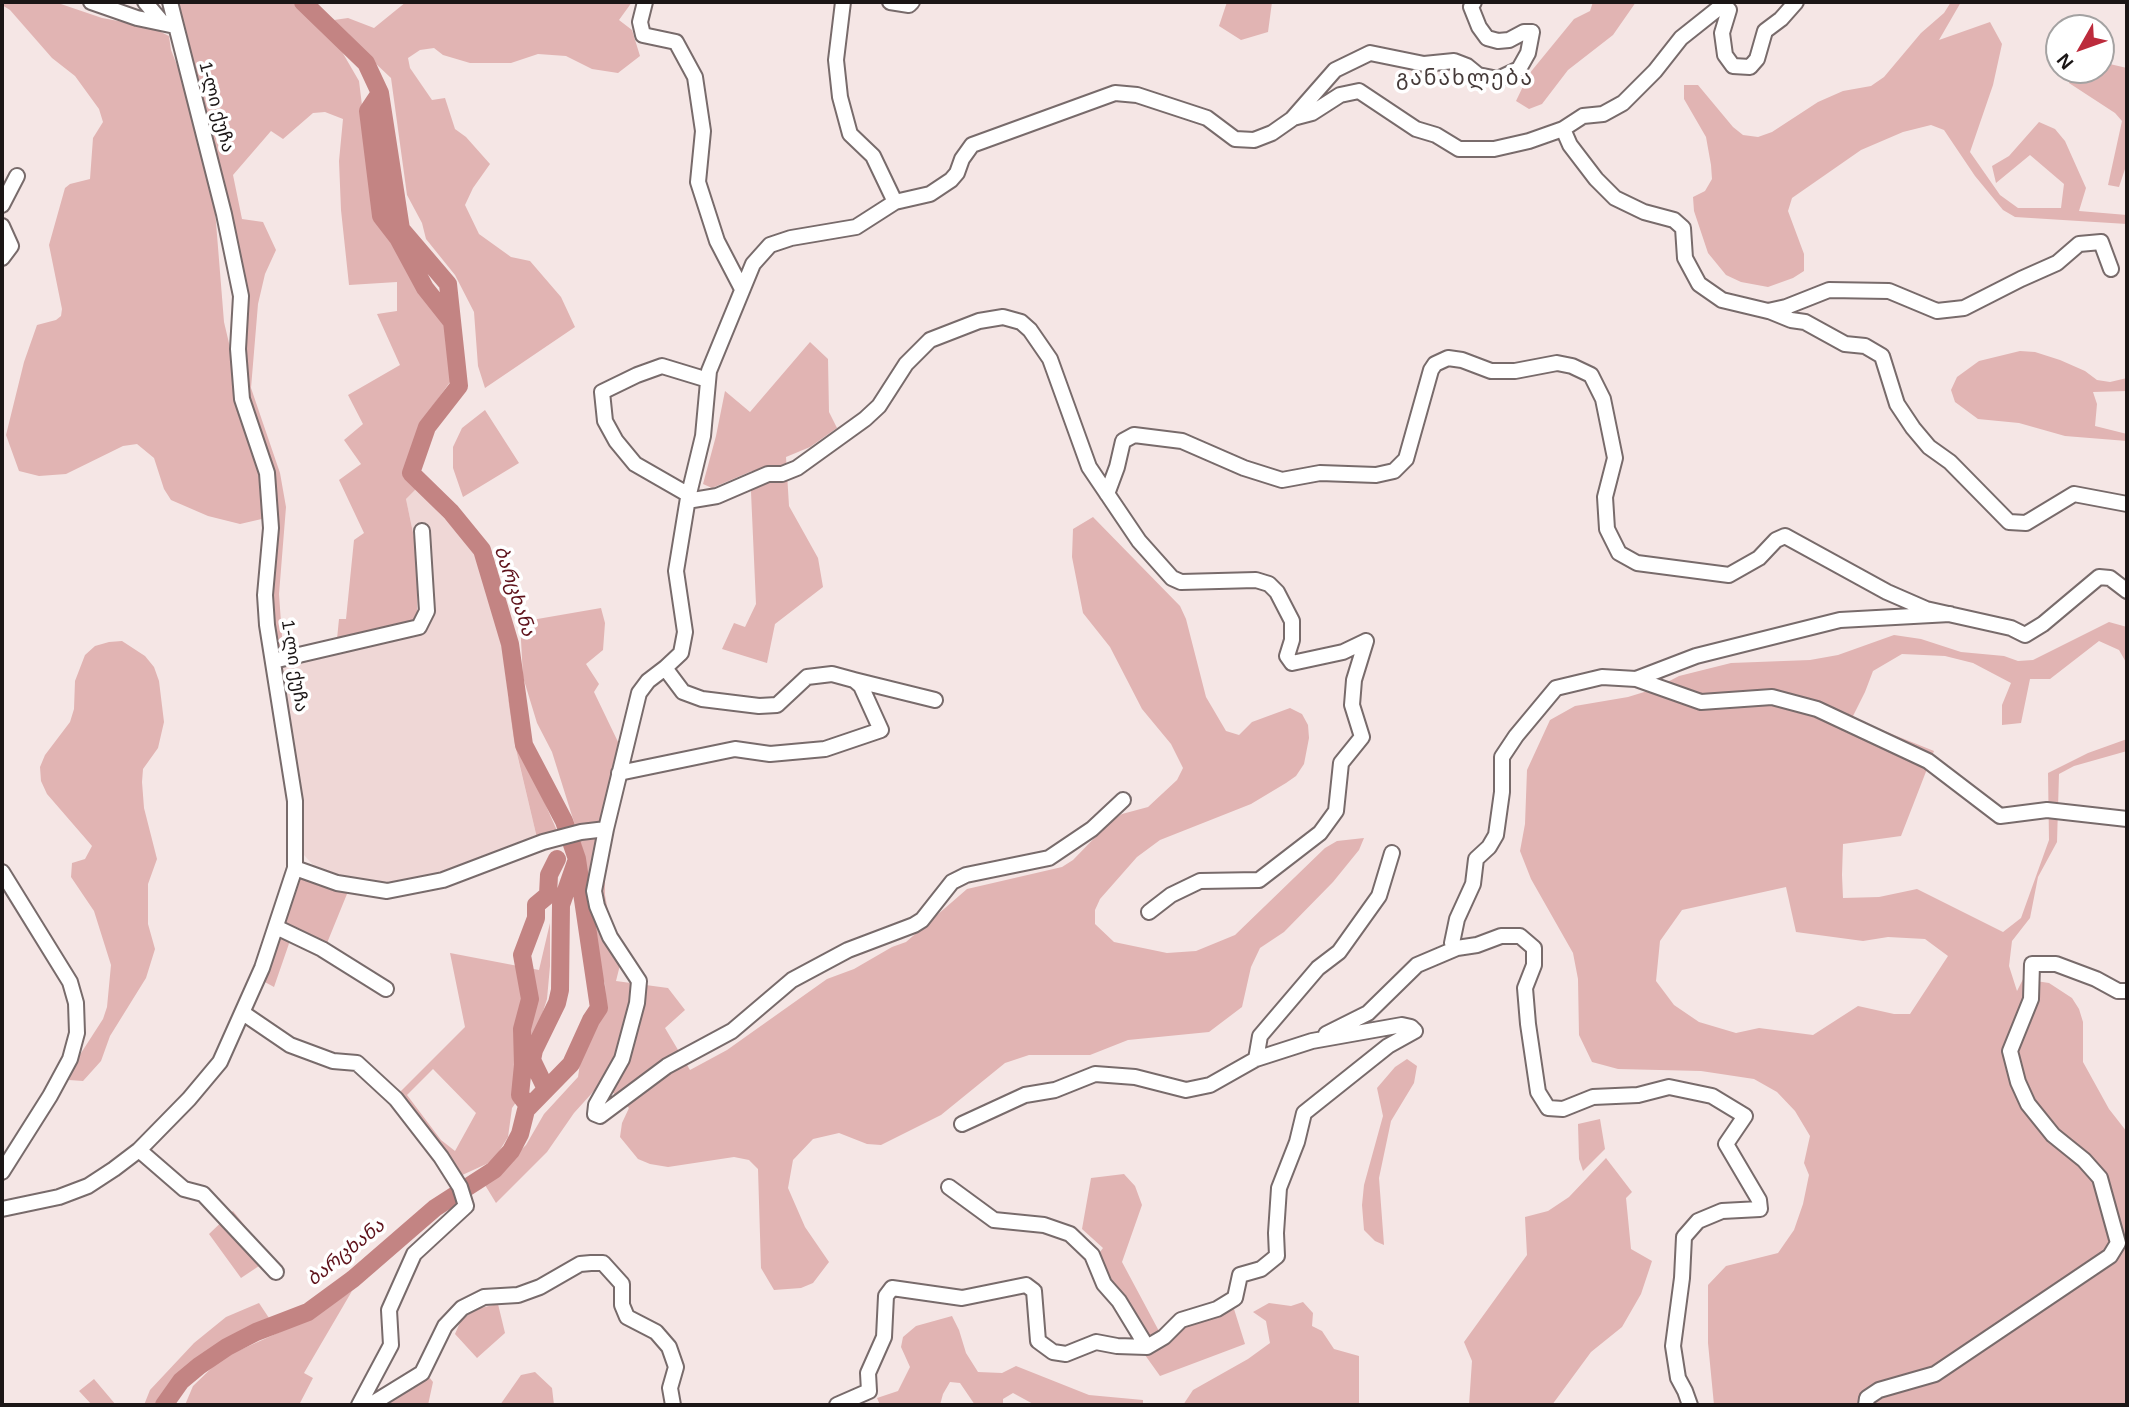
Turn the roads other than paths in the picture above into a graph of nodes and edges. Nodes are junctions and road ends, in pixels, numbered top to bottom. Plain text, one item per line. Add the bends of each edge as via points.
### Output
1 (91, 2) edge
2 (145, 2) edge
3 (170, 2) edge
4 (645, 2) edge
5 (843, 2) edge
6 (890, 2) edge
7 (912, 2) edge
8 (1474, 2) edge
9 (1796, 2) edge
10 (169, 25) junction
11 (1292, 119) junction
12 (1563, 129) junction
13 (17, 176) dead end
14 (895, 202) junction
15 (2, 205) edge
16 (2, 226) edge
17 (2, 258) edge
18 (2111, 269) dead end
19 (742, 289) junction
20 (1768, 311) junction
21 (708, 380) junction
22 (1107, 494) junction
23 (688, 496) junction
24 (2127, 504) edge
25 (422, 531) dead end
26 (2127, 591) edge
27 (1951, 614) junction
28 (273, 661) junction
29 (665, 668) junction
30 (1636, 679) junction
31 (854, 680) junction
32 (935, 700) dead end
33 (619, 773) junction
34 (1123, 800) dead end
35 (2127, 819) edge
36 (606, 829) junction
37 (1392, 853) dead end
38 (295, 868) junction
39 (2, 872) edge
40 (1149, 912) dead end
41 (276, 927) junction
42 (1457, 948) junction
43 (386, 989) dead end
44 (2127, 991) edge
45 (243, 1013) junction
46 (1312, 1041) junction
47 (1256, 1059) junction
48 (962, 1124) dead end
49 (139, 1150) junction
50 (2, 1172) edge
51 (950, 1187) dead end
52 (2, 1209) edge
53 (276, 1272) dead end
54 (1147, 1347) junction
55 (359, 1405) edge
56 (370, 1405) edge
57 (673, 1405) edge
58 (837, 1405) edge
59 (1690, 1405) edge
60 (1866, 1405) edge

1 - 10 street
2 - 10 street
3 - 10 street, 1-ლი ქუჩა
4 - 19 street via 640,22 643,35 676,42 695,78 703,131 698,182 717,241
5 - 14 street via 836,60 840,97 850,134 873,156
6 - 7 street
8 - 11 street via 1471,7 1487,38 1509,40 1532,32 1519,69 1498,79 1478,75 1454,61 1424,64 1370,53 1335,70
9 - 12 street via 1765,31 1750,67 1733,66 1725,55 1722,33 1729,10 1720,7 1681,38 1623,103 1603,114 1583,116
10 - 28 street, 1-ლი ქუჩა via 225,214 241,296 238,349 242,399 259,444 271,498 265,595
11 - 12 street via 1312,113 1340,95 1359,91 1416,129 1459,149 1494,149
11 - 14 street via 1254,140 1235,139 1207,118 1137,95 1115,93 972,145 951,180 930,194
12 - 20 street via 1570,145 1615,198 1674,220 1683,228 1685,258 1699,284 1722,300
13 - 15 street
14 - 19 street via 856,227 770,245
16 - 17 street via 11,246
18 - 20 street via 2101,242 2079,244 2057,263 1964,308 1937,311 1889,291 1829,290
19 - 21 street
20 - 24 street via 1882,356 1897,404 1913,428 2009,522 2026,523 2074,494
21 - 23 street via 703,436
21 - 23 street via 662,366 602,392 605,421 635,464
22 - 23 street via 1089,467 1050,359 1021,321 1003,317 929,340 906,364 879,406 797,468 717,496 693,500
22 - 27 street via 1123,441 1134,435 1182,440 1282,480 1320,473 1376,475 1394,471 1406,458 1435,364 1448,358 1462,359 1491,372 1557,363 1591,375 1603,398 1615,458 1605,497 1607,529 1619,553 1637,563 1729,575 1785,536 1887,592
22 - 40 street via 1172,578 1181,583 1256,580 1269,584 1292,621 1287,656 1292,663 1343,652 1366,641 1352,705 1362,737 1341,763 1336,810 1320,833 1259,880 1200,881 1171,894
23 - 29 street via 676,571 685,632 681,653
25 - 28 street via 426,611 419,627
26 - 27 street via 2099,576 2025,635
27 - 30 street via 1840,620 1696,656
28 - 38 street, 1-ლი ქუჩა via 295,801
29 - 31 street via 683,692 758,706 777,705 807,677 832,674
29 - 33 street via 639,693
30 - 35 street via 1701,702 1772,697 1817,709 1928,761 2000,816 2047,810
30 - 42 street via 1602,677 1556,688 1502,757 1496,835 1476,859 1473,884 1457,919 1452,943
31 - 32 street
31 - 33 street via 881,730 825,749 770,754 735,749
33 - 36 street
34 - 36 street via 1092,829 1049,858 952,882 915,925 848,950 792,980 732,1031 667,1066 600,1116 595,1114 596,1105 622,1059 639,981 610,937 597,906 594,891
36 - 38 street via 554,839 443,880 387,891 337,883
37 - 47 street via 1378,896 1339,952 1318,968 1260,1036
38 - 41 street, 1-ლი ქუჩა
39 - 50 street via 70,982 77,1033 51,1096
41 - 43 street
41 - 45 street, 1-ლი ქუჩა
42 - 46 street via 1417,965 1368,1013
42 - 59 street via 1500,936 1520,936 1534,948 1534,965 1525,988 1528,1024 1538,1092 1548,1108 1563,1109 1593,1097 1638,1095 1669,1087 1712,1096 1745,1116 1726,1143 1760,1209 1722,1211 1698,1221 1684,1237 1673,1346 1678,1378
44 - 60 street via 2056,964 2032,964 2031,999 2010,1051 2028,1104 2053,1135 2100,1178 2118,1243 2110,1256 1935,1374 1879,1391 1867,1398
45 - 49 street, 1-ლი ქუჩა via 220,1062
45 - 55 street via 290,1045 333,1061 357,1063 396,1099 441,1157 466,1206 414,1254 389,1310 391,1345
46 - 47 street
46 - 54 street via 1402,1025 1415,1031 1388,1046 1304,1113 1279,1188 1277,1256 1261,1269 1240,1275 1235,1298 1181,1320
47 - 48 street via 1210,1085 1186,1090 1135,1077 1095,1074 1055,1090 1025,1095
49 - 52 street, 1-ლი ქუჩა via 88,1186
49 - 53 street via 184,1189 203,1194
51 - 54 street via 994,1220 1044,1225 1070,1234 1092,1255 1104,1284
54 - 58 street via 1096,1342 1066,1354 1053,1352 1038,1341 1034,1290 1026,1285 962,1298 892,1288 886,1296 884,1337 868,1373 869,1391
56 - 57 street via 422,1373 445,1326 462,1308 484,1297 518,1295 580,1264 591,1263 603,1263 622,1284 627,1317 656,1332 668,1347 676,1367 670,1388

